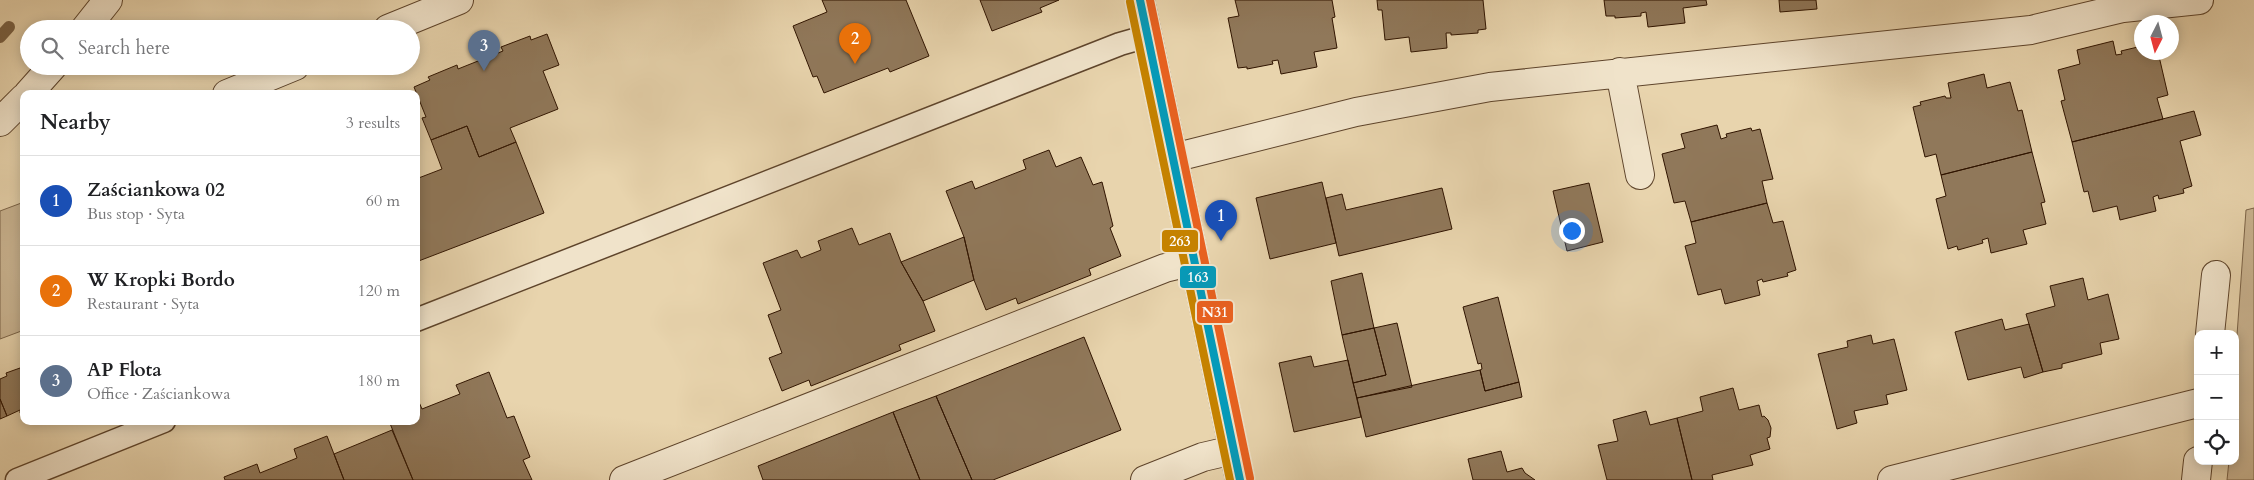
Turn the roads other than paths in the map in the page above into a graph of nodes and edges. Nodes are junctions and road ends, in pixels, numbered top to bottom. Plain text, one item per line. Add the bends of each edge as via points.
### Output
1 (108, 0) edge
2 (459, 0) edge
3 (1140, 0) edge
4 (2199, 0) edge
5 (92, 20) edge
6 (410, 20) edge
7 (1148, 36) junction
8 (1620, 72) junction
9 (45, 75) edge
10 (273, 75) edge
11 (32, 90) edge
12 (236, 90) edge
13 (20, 102) edge
14 (0, 122) edge
15 (1173, 158) junction
16 (1640, 175) dead end
17 (1194, 261) junction
18 (2216, 275) dead end
19 (420, 318) edge
20 (2210, 330) edge
21 (2194, 405) edge
22 (154, 425) edge
23 (1233, 450) junction
24 (2198, 465) edge
25 (16, 480) edge
26 (624, 480) edge
27 (1145, 480) edge
28 (1240, 480) edge
29 (1892, 480) edge
30 (2196, 480) edge

1 - 5 street
2 - 6 street
3 - 7 street
4 - 8 street via 2124,8 2032,30
7 - 15 street
7 - 19 lane via 1055,69
8 - 15 street via 1490,87 1356,112
8 - 16 street
9 - 11 street
10 - 12 street
13 - 14 street
15 - 17 street
17 - 23 street
17 - 26 street via 1165,268
18 - 20 street
21 - 29 street
22 - 25 lane
23 - 27 street via 1203,457
23 - 28 street
24 - 30 street

